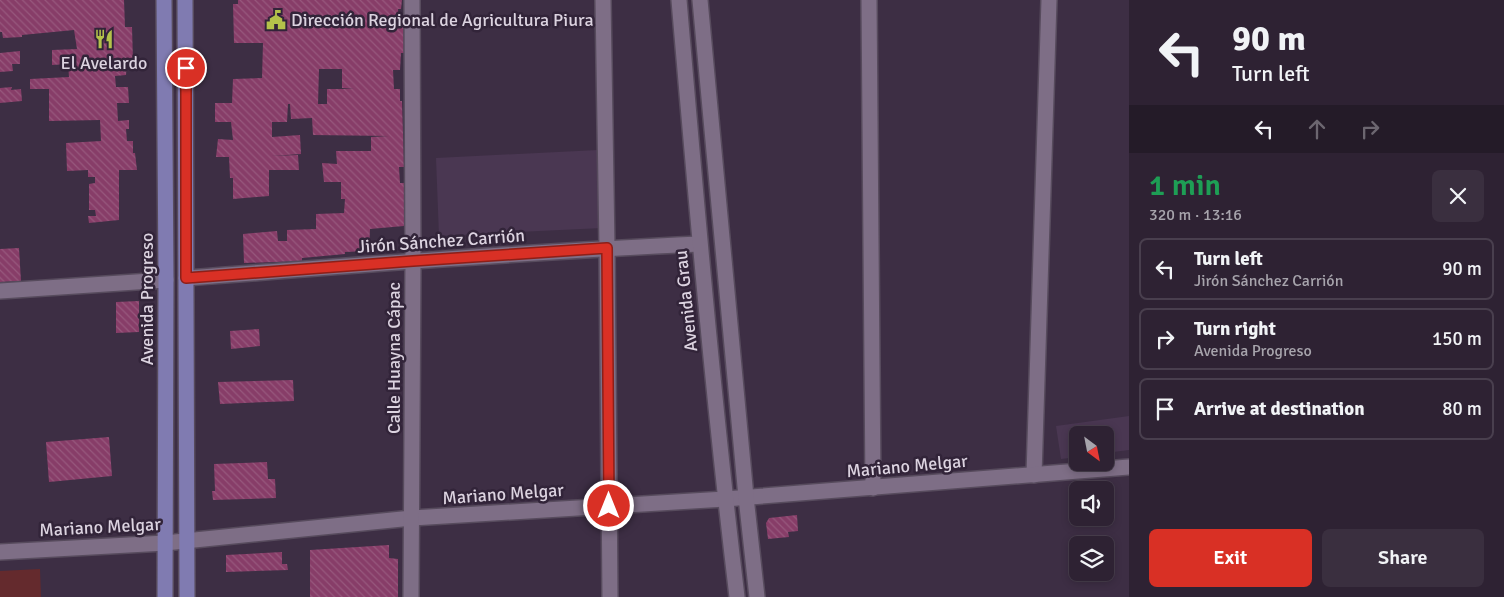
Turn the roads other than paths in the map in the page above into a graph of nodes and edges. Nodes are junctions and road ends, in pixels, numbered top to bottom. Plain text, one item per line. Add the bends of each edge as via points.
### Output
1 (164, 0) edge
2 (185, 0) edge
3 (412, 0) edge
4 (603, 0) edge
5 (679, 0) edge
6 (700, 0) edge
7 (869, 0) edge
8 (1049, 0) edge
9 (699, 244) junction
10 (607, 248) junction
11 (413, 261) junction
12 (186, 278) junction
13 (166, 280) junction
14 (0, 291) edge
15 (1129, 467) edge
16 (1034, 475) junction
17 (873, 488) junction
18 (746, 497) junction
19 (725, 499) junction
20 (609, 506) junction
21 (412, 518) junction
22 (186, 540) junction
23 (165, 543) junction
24 (0, 552) edge
25 (165, 597) edge
26 (187, 597) edge
27 (411, 597) edge
28 (610, 597) edge
29 (737, 597) edge
30 (757, 597) edge

1 - 13 main road, Avenida Progreso
2 - 12 main road
3 - 11 street, Calle Huayna Cápac
4 - 10 street
5 - 9 street, Avenida Grau
6 - 18 street
7 - 17 street
8 - 16 street
9 - 10 street, Jirón Sánchez Carrión
9 - 19 street, Avenida Grau
10 - 11 street, Jirón Sánchez Carrión
10 - 20 street
11 - 12 street, Jirón Sánchez Carrión
11 - 21 street, Calle Huayna Cápac
12 - 22 main road
13 - 14 street
13 - 23 main road, Avenida Progreso
15 - 16 street, Mariano Melgar
16 - 17 street, Mariano Melgar
17 - 18 street, Mariano Melgar
18 - 19 street, Mariano Melgar
18 - 30 street
19 - 20 street, Mariano Melgar
19 - 29 street, Avenida Grau
20 - 21 street, Mariano Melgar
20 - 28 street
21 - 22 street, Mariano Melgar
21 - 27 street, Calle Huayna Cápac
22 - 23 street, Mariano Melgar
22 - 26 main road
23 - 24 street, Mariano Melgar
23 - 25 main road, Avenida Progreso

